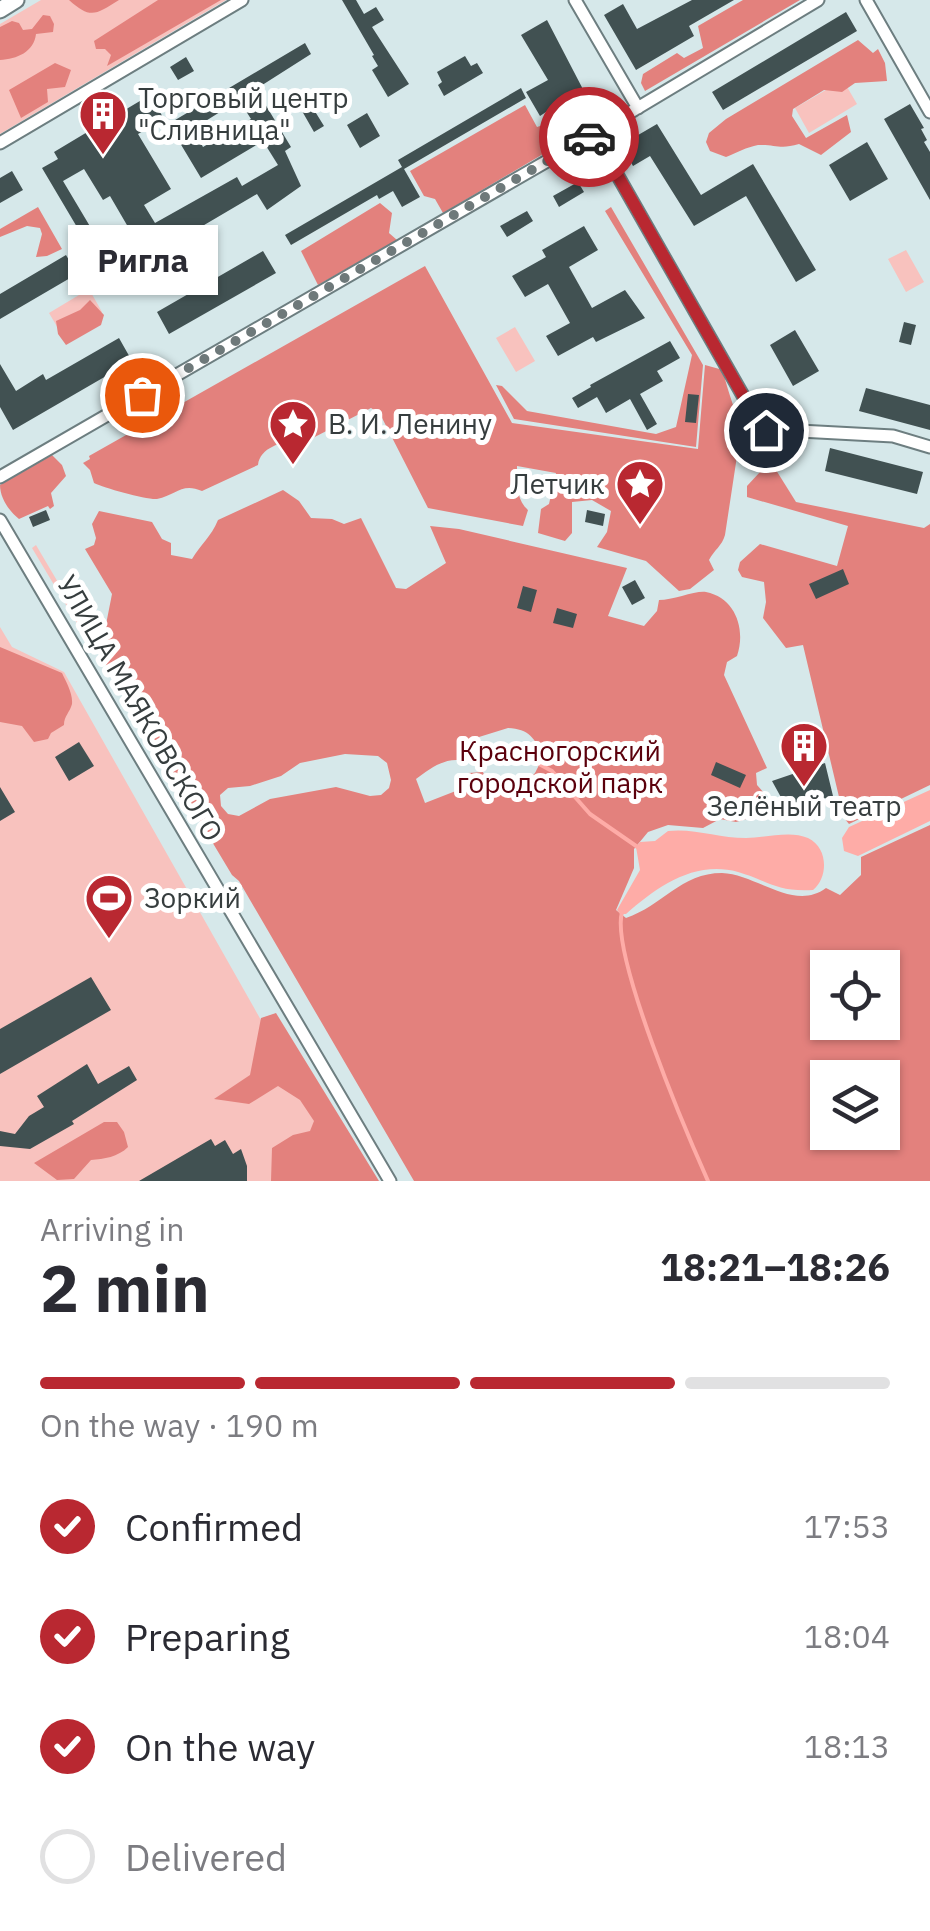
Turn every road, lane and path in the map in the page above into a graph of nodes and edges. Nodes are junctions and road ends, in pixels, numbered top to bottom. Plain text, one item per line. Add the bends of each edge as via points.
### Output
1 (16, 0) edge
2 (242, 0) edge
3 (574, 0) edge
4 (818, 0) edge
5 (866, 0) edge
6 (0, 10) edge
7 (638, 108) junction
8 (930, 112) edge
9 (594, 134) junction
10 (0, 142) edge
11 (930, 447) edge
12 (0, 477) edge
13 (0, 520) edge
14 (390, 1181) edge

1 - 6 main road
2 - 10 street
3 - 7 street
4 - 7 street
5 - 8 street
7 - 9 street
9 - 11 street via 762,429 893,436
9 - 12 street
13 - 14 street, УЛИЦА МАЯКОВСКОГО

